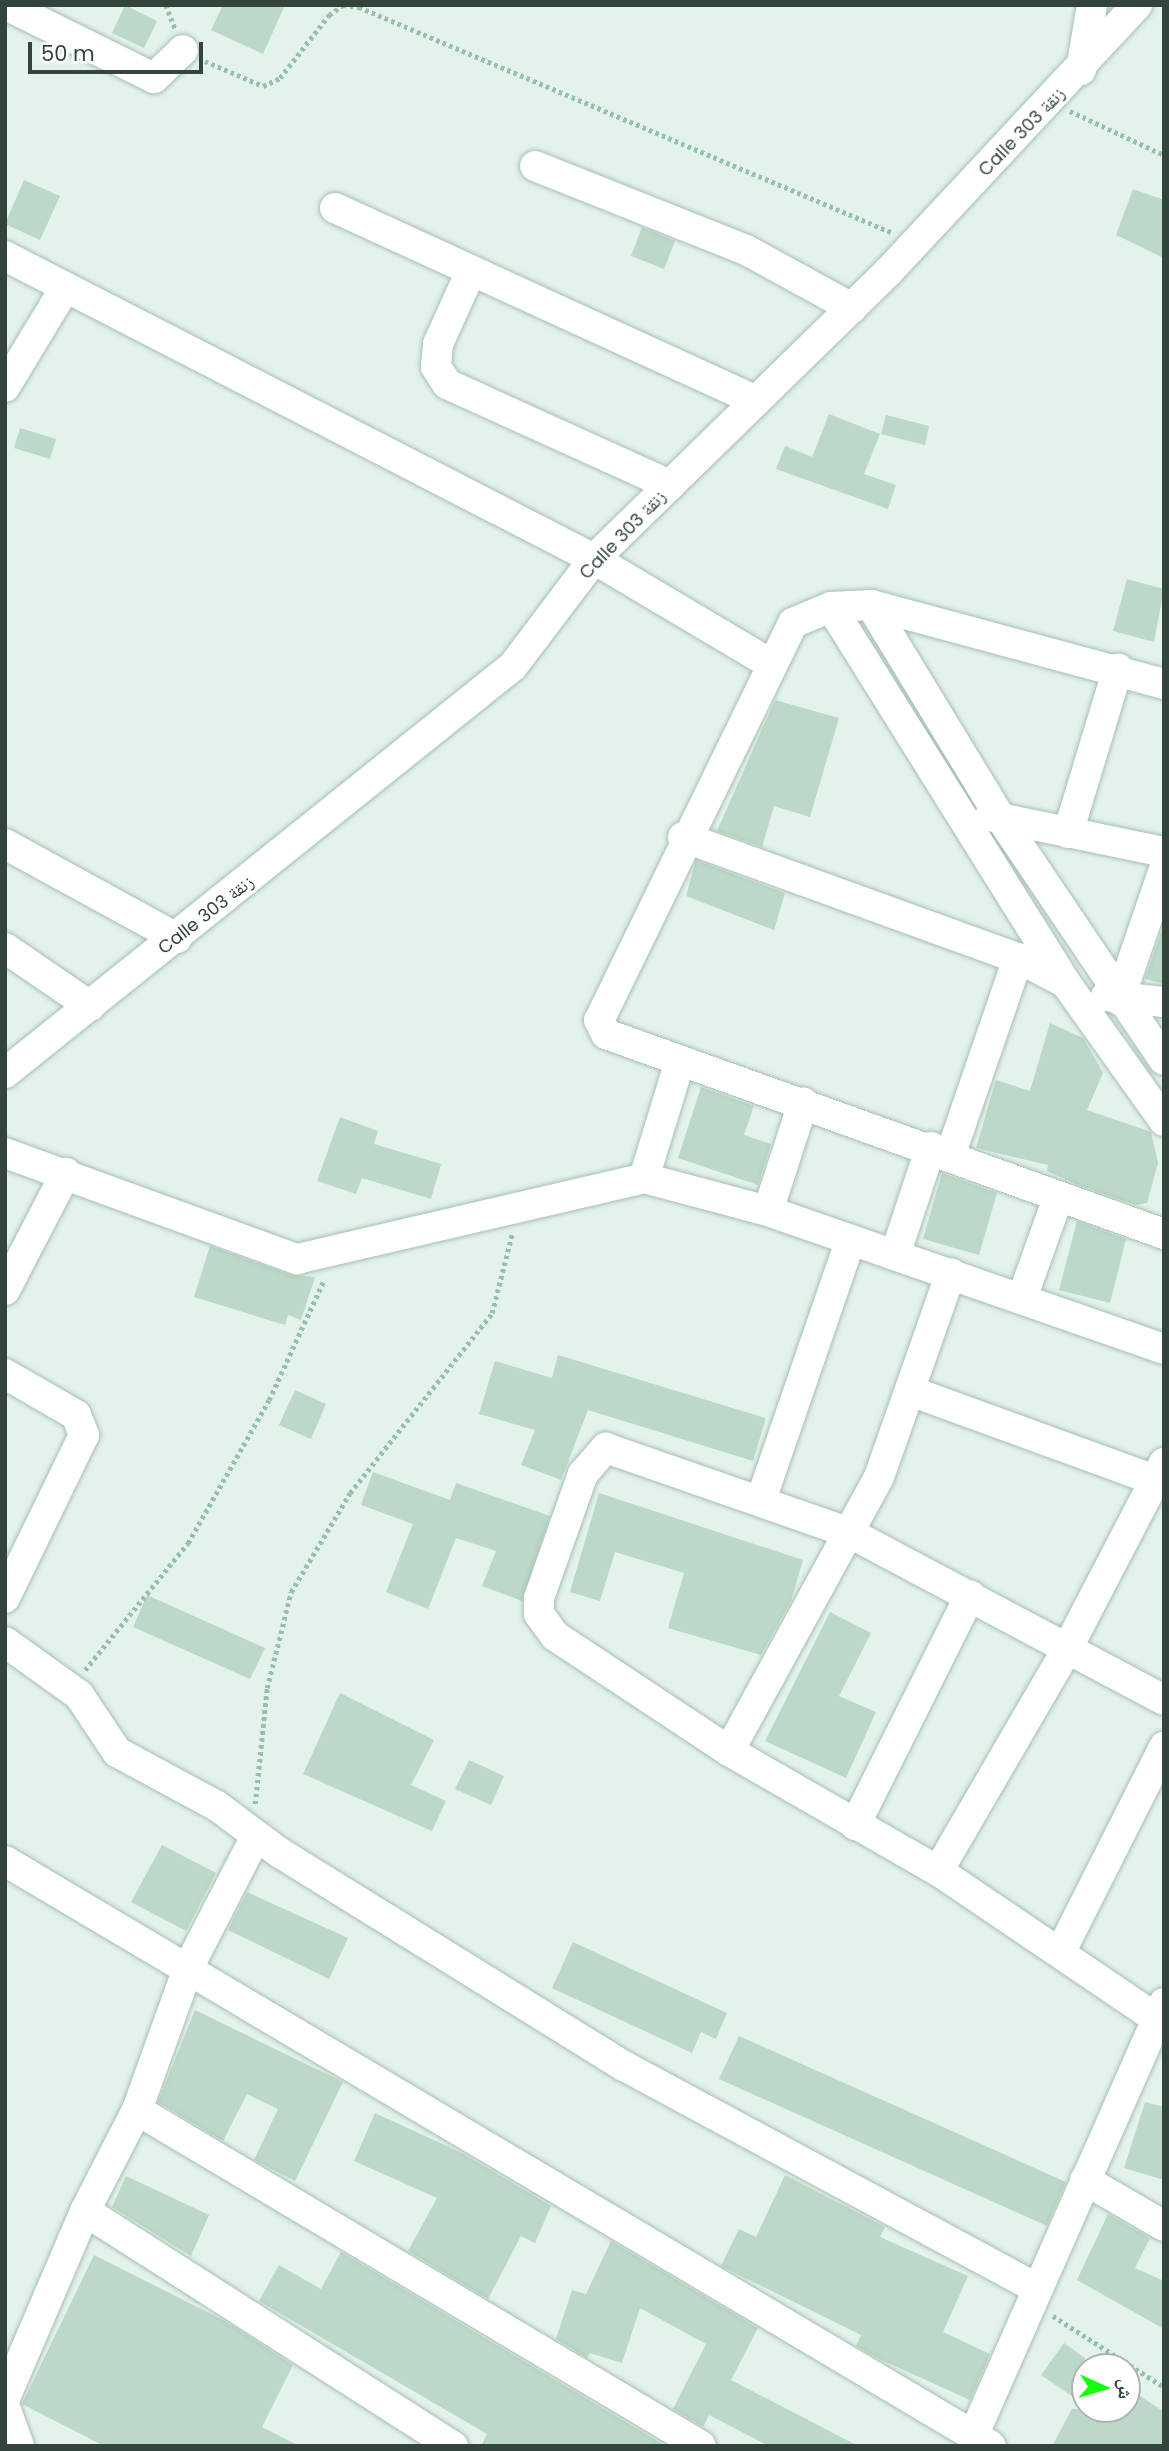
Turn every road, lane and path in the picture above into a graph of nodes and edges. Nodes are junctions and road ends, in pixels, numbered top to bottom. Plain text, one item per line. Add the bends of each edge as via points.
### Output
1 (5, 5) edge
2 (166, 5) edge
3 (1092, 5) edge
4 (1137, 5) edge
5 (183, 50) junction
6 (1081, 71) junction
7 (1050, 102) junction
8 (1164, 155) edge
9 (536, 166) dead end
10 (335, 208) dead end
11 (916, 243) junction
12 (5, 257) edge
13 (471, 271) junction
14 (65, 288) junction
15 (852, 308) junction
16 (5, 387) edge
17 (756, 401) junction
18 (670, 485) junction
19 (594, 559) junction
20 (871, 605) junction
21 (831, 607) junction
22 (769, 663) junction
23 (1118, 668) junction
24 (1164, 684) edge
25 (954, 811) junction
26 (1000, 817) junction
27 (1068, 833) junction
28 (683, 837) junction
29 (5, 844) edge
30 (1164, 852) edge
31 (1164, 869) edge
32 (177, 938) junction
33 (5, 948) edge
34 (1018, 958) junction
35 (1065, 982) junction
36 (1119, 1000) junction
37 (1164, 1002) edge
38 (90, 1006) junction
39 (1164, 1060) edge
40 (680, 1061) junction
41 (5, 1073) edge
42 (803, 1103) junction
43 (1164, 1121) edge
44 (941, 1150) junction
45 (5, 1153) edge
46 (66, 1173) junction
47 (644, 1178) junction
48 (1058, 1198) junction
49 (516, 1209) junction
50 (768, 1211) junction
51 (1164, 1234) edge
52 (850, 1241) junction
53 (334, 1253) junction
54 (895, 1255) junction
55 (951, 1273) junction
56 (5, 1290) edge
57 (1022, 1298) junction
58 (1164, 1349) edge
59 (9, 1386) edge
60 (914, 1392) junction
61 (1159, 1471) edge
62 (761, 1500) junction
63 (850, 1533) junction
64 (970, 1595) junction
65 (5, 1598) edge
66 (5, 1642) edge
67 (1066, 1649) junction
68 (72, 1688) junction
69 (1164, 1700) edge
70 (1164, 1747) edge
71 (729, 1751) junction
72 (855, 1825) junction
73 (256, 1836) junction
74 (5, 1861) edge
75 (938, 1871) junction
76 (1061, 1951) junction
77 (188, 1968) junction
78 (1160, 2011) edge
79 (137, 2110) junction
80 (1085, 2180) junction
81 (85, 2211) junction
82 (1164, 2225) edge
83 (1035, 2296) junction
84 (16, 2338) edge
85 (1164, 2387) edge
86 (5, 2398) edge
87 (5, 2406) edge
88 (982, 2440) edge
89 (19, 2446) edge
90 (453, 2446) edge
91 (701, 2446) edge

1 - 5 street via 154,78
2 - 5 path
3 - 6 street
4 - 6 street, Calle 303 زنقة
5 - 11 path via 264,86 280,78 329,15 343,5 359,7
6 - 7 street, Calle 303 زنقة
7 - 8 path
7 - 11 street, Calle 303 زنقة
9 - 15 street via 747,250
10 - 13 street
11 - 15 street, Calle 303 زنقة
12 - 14 street
13 - 17 street
13 - 18 street via 438,344 436,367 447,384
14 - 16 street
14 - 19 street
15 - 17 street, Calle 303 زنقة
17 - 18 street, Calle 303 زنقة
18 - 19 street, Calle 303 زنقة
19 - 22 street
19 - 32 street, Calle 303 زنقة via 513,666
20 - 21 street
20 - 23 street
20 - 26 street
21 - 22 street via 793,624
21 - 25 street
22 - 28 street
23 - 24 street
23 - 27 street
25 - 26 street
25 - 35 street
26 - 27 street
26 - 36 street
27 - 30 street
28 - 34 street
28 - 40 street via 599,1020 606,1034
29 - 32 street
31 - 36 street
32 - 38 street, Calle 303 زنقة
33 - 38 street
34 - 35 street
34 - 44 street
35 - 36 street
35 - 43 street
36 - 37 street
36 - 39 street
38 - 41 street, Calle 303 زنقة
40 - 42 street
40 - 47 street
42 - 44 street
42 - 50 street
44 - 48 street
44 - 54 street
45 - 46 street
46 - 53 street via 286,1257
46 - 56 street
47 - 49 street
47 - 50 street
48 - 51 street
48 - 57 street
49 - 53 street
49 - 73 path via 492,1312 350,1493 291,1592 262,1723
50 - 52 street
52 - 54 street
52 - 62 street
53 - 68 path via 269,1400 188,1543
54 - 55 street
55 - 57 street
55 - 60 street
57 - 58 street
59 - 65 street via 76,1415 84,1435
60 - 61 street
60 - 63 street
61 - 67 street
62 - 63 street
62 - 71 street via 606,1448 583,1474 539,1598 539,1614 555,1636
63 - 64 street
63 - 71 street
64 - 67 street
64 - 72 street
66 - 68 street
67 - 69 street
67 - 75 street
68 - 73 street via 117,1752
70 - 76 street
71 - 72 street
72 - 75 street
73 - 77 street
73 - 83 street via 624,2066
74 - 77 street
75 - 76 street
76 - 78 street
77 - 79 street
77 - 88 street
78 - 80 street
79 - 81 street
79 - 91 street
80 - 82 street
80 - 83 street
81 - 84 street
81 - 90 street
83 - 85 path
83 - 88 street
84 - 86 street
87 - 89 street

